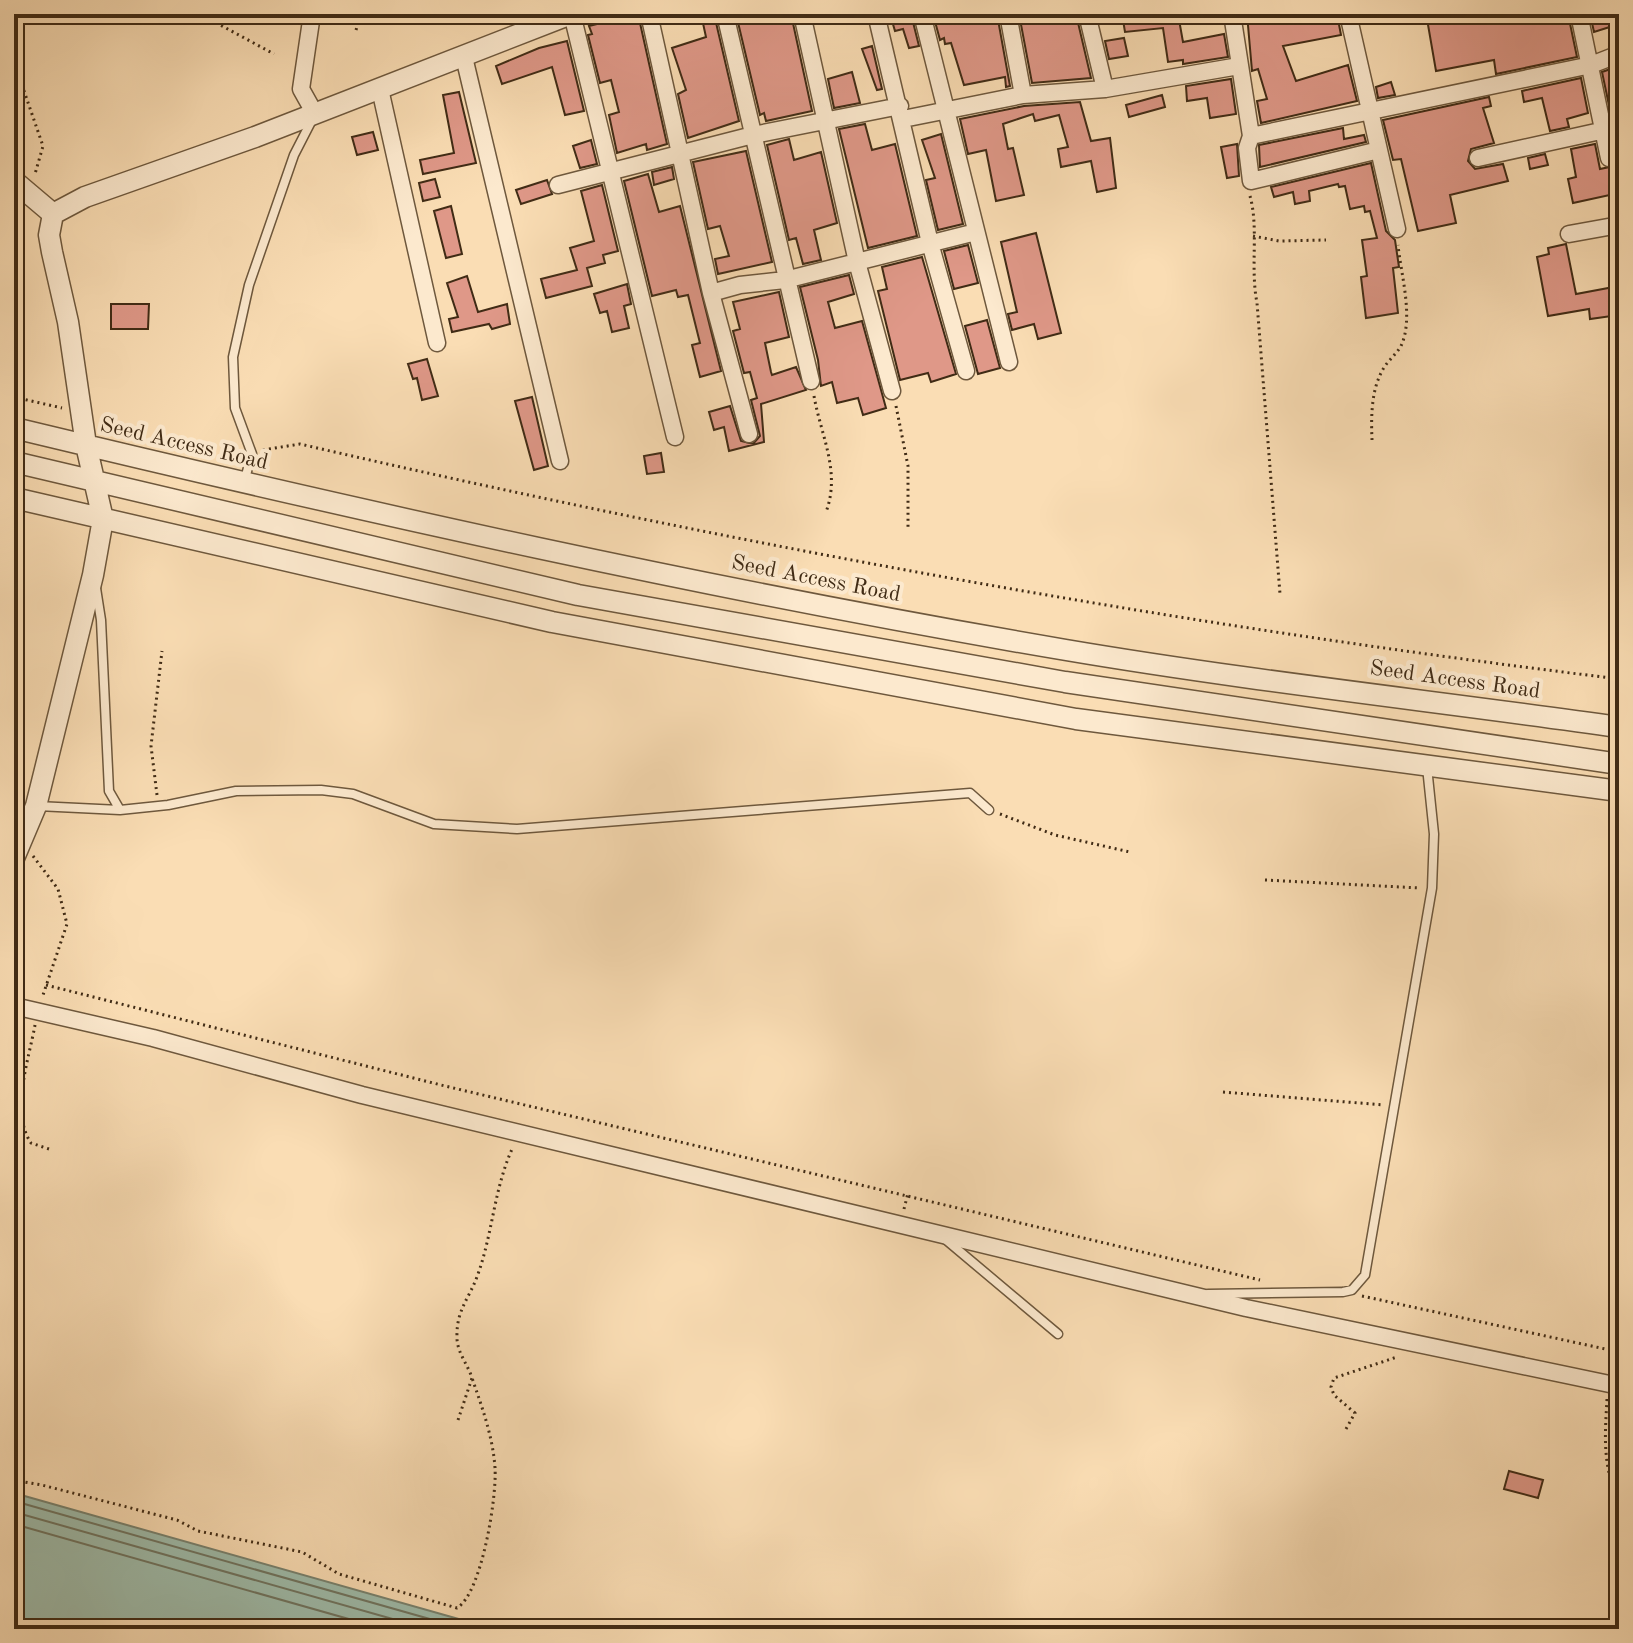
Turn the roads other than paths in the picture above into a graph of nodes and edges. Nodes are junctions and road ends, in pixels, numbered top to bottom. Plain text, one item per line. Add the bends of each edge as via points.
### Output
1 (312, 14) edge
2 (571, 14) edge
3 (649, 14) edge
4 (725, 14) edge
5 (802, 14) edge
6 (876, 14) edge
7 (922, 14) edge
8 (1008, 14) edge
9 (1087, 14) edge
10 (1232, 14) edge
11 (1348, 14) edge
12 (1579, 14) edge
13 (1619, 54) edge
14 (464, 57) junction
15 (1591, 65) junction
16 (1239, 66) junction
17 (380, 89) junction
18 (1105, 89) junction
19 (1023, 95) junction
20 (945, 109) junction
21 (1372, 111) junction
22 (901, 112) junction
23 (315, 114) junction
24 (826, 119) junction
25 (1605, 130) junction
26 (753, 135) junction
27 (1251, 136) junction
28 (1379, 150) junction
29 (681, 153) junction
30 (1478, 158) dead end
31 (1609, 158) dead end
32 (609, 170) junction
33 (558, 185) dead end
34 (19, 186) edge
35 (53, 214) junction
36 (1619, 225) edge
37 (1397, 229) road end
38 (976, 232) junction
39 (1569, 234) dead end
40 (930, 243) junction
41 (857, 262) junction
42 (785, 280) junction
43 (711, 293) junction
44 (437, 343) dead end
45 (1009, 362) dead end
46 (966, 371) dead end
47 (811, 381) road end
48 (892, 391) road end
49 (14, 428) edge
50 (749, 434) dead end
51 (675, 437) dead end
52 (86, 445) junction
53 (560, 461) dead end
54 (14, 462) edge
55 (96, 482) junction
56 (244, 483) junction
57 (14, 498) edge
58 (103, 519) junction
59 (93, 575) junction
60 (1619, 727) edge
61 (1619, 764) edge
62 (1427, 766) junction
63 (1619, 791) edge
64 (120, 810) junction
65 (989, 810) road end
66 (25, 830) edge
67 (14, 1006) edge
68 (938, 1234) junction
69 (1189, 1294) junction
70 (1058, 1334) dead end
71 (1613, 1385) edge

1 - 23 street via 301,89
2 - 14 street
2 - 32 street
3 - 29 street
4 - 26 street
5 - 24 street
6 - 22 street
7 - 20 street
8 - 19 street
9 - 18 street
10 - 16 street
11 - 21 street
12 - 15 street
13 - 15 street
14 - 17 street
14 - 53 street
15 - 21 street
15 - 25 street
16 - 18 street
16 - 27 street
17 - 23 street
17 - 44 street
18 - 19 street
19 - 20 street
20 - 22 street
20 - 38 street
21 - 27 street
21 - 28 street
22 - 24 street
22 - 40 street
23 - 35 street via 85,197
23 - 56 lane via 294,155 249,285 233,357 235,408 252,454
24 - 26 street
24 - 41 street
25 - 30 street
25 - 31 street
26 - 29 street
26 - 42 street
27 - 28 street via 1251,181
28 - 37 street
29 - 32 street
29 - 43 street
32 - 33 street
32 - 51 street
34 - 35 street
35 - 52 street via 49,235
36 - 39 street
38 - 40 street
38 - 45 street
40 - 41 street
40 - 46 street
41 - 42 street
41 - 48 street
42 - 43 street
42 - 47 street
43 - 50 street
49 - 52 street, Seed Access Road
52 - 55 street
52 - 56 street, Seed Access Road
54 - 55 street
55 - 58 street
55 - 61 street via 578,595 1065,682
56 - 60 street, Seed Access Road via 590,561 1068,650
57 - 58 street
58 - 59 street
58 - 62 street via 552,622 1076,719
59 - 64 lane via 101,620 109,791
59 - 66 street
62 - 63 street
62 - 69 lane via 1434,834 1432,888 1369,1265 1352,1290
64 - 65 lane via 236,791 321,790 353,794 434,824 517,829 970,793
64 - 66 lane
67 - 68 street
68 - 69 street
68 - 70 lane
69 - 71 street

